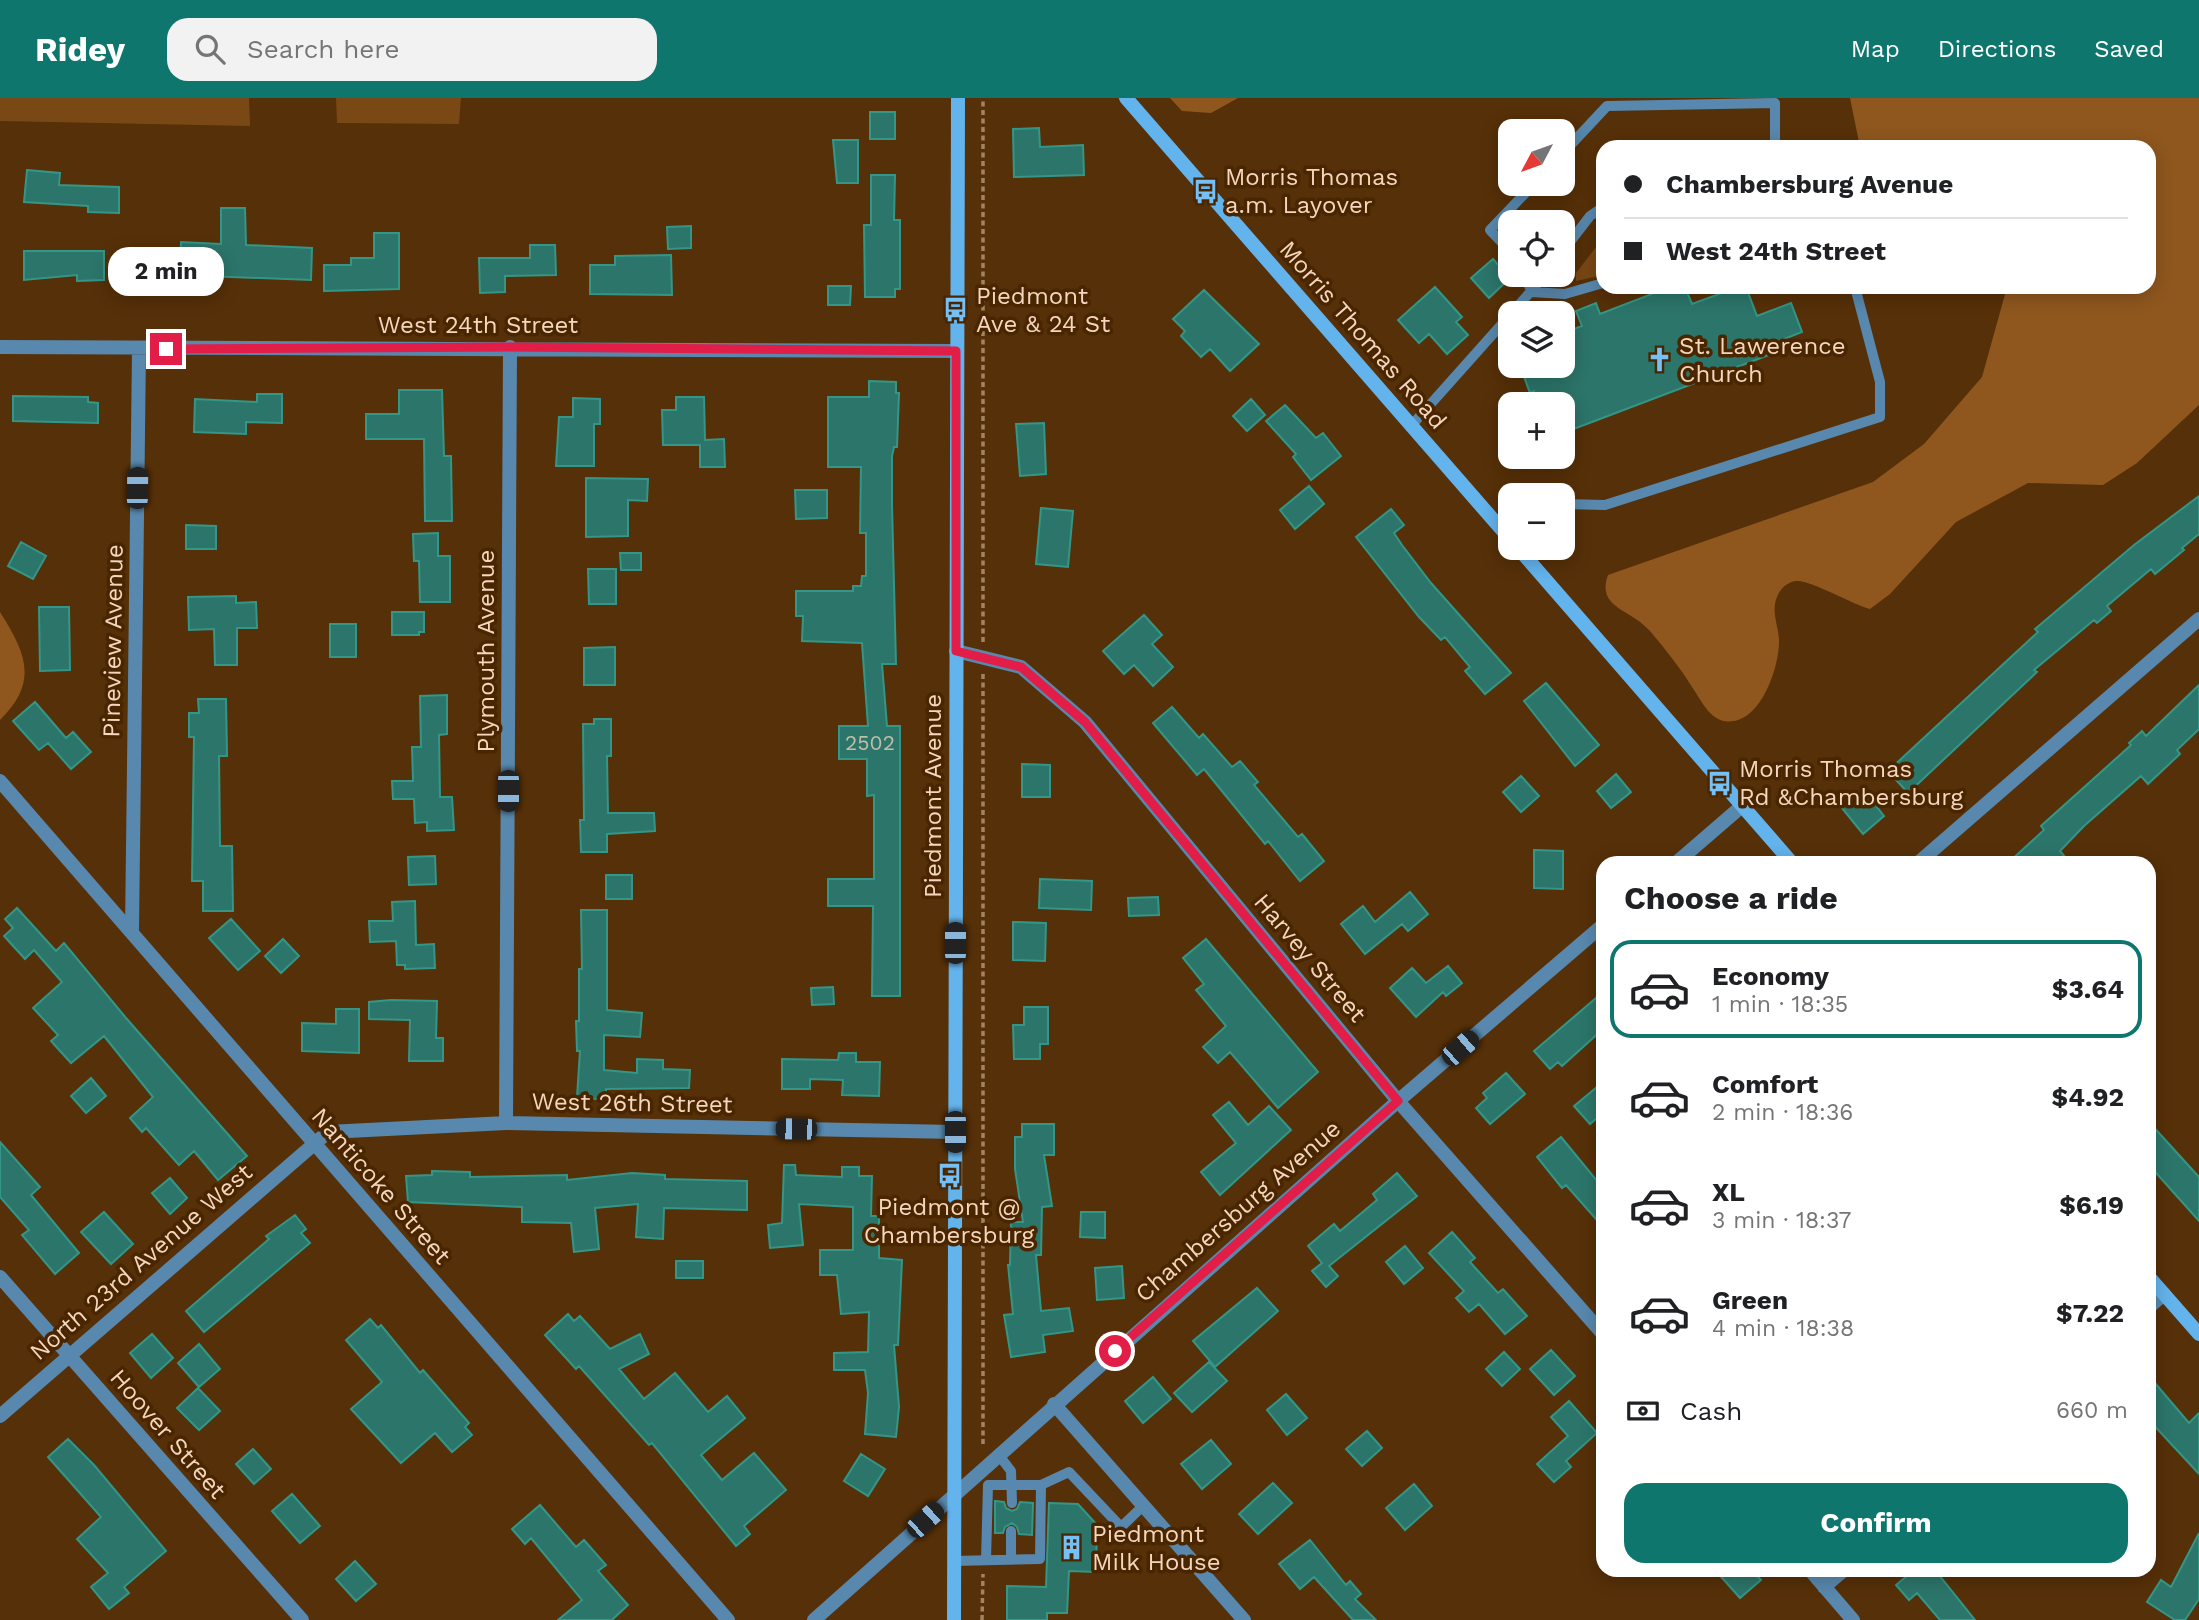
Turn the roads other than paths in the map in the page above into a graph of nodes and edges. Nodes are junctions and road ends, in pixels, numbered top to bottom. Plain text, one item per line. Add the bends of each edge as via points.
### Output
1 (958, 98) edge
2 (1126, 98) edge
3 (1575, 140) edge
4 (1775, 140) edge
5 (1523, 196) edge
6 (1509, 210) edge
7 (1596, 212) edge
8 (1498, 222) edge
9 (1575, 235) edge
10 (1498, 238) edge
11 (1596, 285) edge
12 (1530, 287) edge
13 (1536, 287) edge
14 (1532, 292) junction
15 (1857, 294) edge
16 (1523, 301) edge
17 (1498, 329) edge
18 (0, 347) edge
19 (510, 347) junction
20 (139, 349) junction
21 (956, 351) junction
22 (1411, 426) junction
23 (1575, 504) edge
24 (1498, 525) edge
25 (1528, 560) edge
26 (2199, 619) edge
27 (956, 651) junction
28 (0, 781) edge
29 (1742, 806) junction
30 (1684, 856) edge
31 (1786, 856) edge
32 (1926, 856) edge
33 (1596, 931) edge
34 (132, 932) junction
35 (1398, 1101) junction
36 (506, 1124) junction
37 (955, 1132) junction
38 (313, 1143) junction
39 (0, 1278) edge
40 (2156, 1285) edge
41 (2164, 1294) junction
42 (2156, 1301) edge
43 (1596, 1326) edge
44 (2199, 1334) edge
45 (69, 1357) junction
46 (1054, 1404) junction
47 (0, 1416) edge
48 (998, 1454) junction
49 (1012, 1485) junction
50 (1041, 1485) junction
51 (953, 1495) junction
52 (1012, 1503) dead end
53 (1144, 1505) junction
54 (1011, 1531) dead end
55 (985, 1560) junction
56 (1011, 1560) junction
57 (954, 1561) junction
58 (1816, 1577) edge
59 (1836, 1577) edge
60 (1824, 1587) junction
61 (302, 1620) edge
62 (728, 1620) edge
63 (814, 1620) edge
64 (954, 1620) edge
65 (1244, 1620) edge
66 (1853, 1620) edge

1 - 21 main road, Piedmont Avenue
2 - 22 main road, Morris Thomas Road
3 - 4 lane via 1607,106 1775,103
5 - 6 lane
7 - 9 lane
8 - 10 lane via 1490,230
11 - 14 lane via 1565,293
12 - 14 lane
13 - 14 lane
14 - 16 lane
15 - 23 lane via 1880,382 1880,416 1605,505
17 - 22 lane
18 - 20 street, West 24th Street
19 - 20 street, West 24th Street
19 - 21 street, West 24th Street
19 - 36 street, Plymouth Avenue
20 - 34 street, Pineview Avenue
21 - 27 main road, Piedmont Avenue
22 - 24 main road, Morris Thomas Road
25 - 29 main road
26 - 32 street
27 - 35 street, Harvey Street via 1021,667 1085,722
27 - 37 main road, Piedmont Avenue
28 - 34 street, Nanticoke Street
29 - 30 street
29 - 31 main road
33 - 35 street, Chambersburg Avenue
34 - 38 street, Nanticoke Street
35 - 43 street, Harvey Street
35 - 46 street, Chambersburg Avenue
36 - 37 street, West 26th Street
36 - 38 street, West 26th Street via 328,1132
37 - 51 main road, Piedmont Avenue
38 - 45 street, North 23rd Avenue West
38 - 62 street, Nanticoke Street
39 - 45 street, Hoover Street
40 - 41 main road
41 - 42 street
41 - 44 main road
45 - 47 street, North 23rd Avenue West
45 - 61 street, Hoover Street
46 - 48 street, Chambersburg Avenue
46 - 53 street
48 - 49 lane via 1011,1471
48 - 51 street, Chambersburg Avenue
49 - 50 lane
49 - 52 lane
49 - 55 lane via 988,1485
50 - 53 lane via 1069,1472 1121,1527
50 - 56 lane via 1040,1559
51 - 57 main road, Piedmont Avenue
51 - 63 street, Chambersburg Avenue
53 - 65 street
54 - 56 lane
55 - 56 lane
55 - 57 lane
57 - 64 main road, Piedmont Avenue
58 - 60 street
59 - 60 street
60 - 66 street

